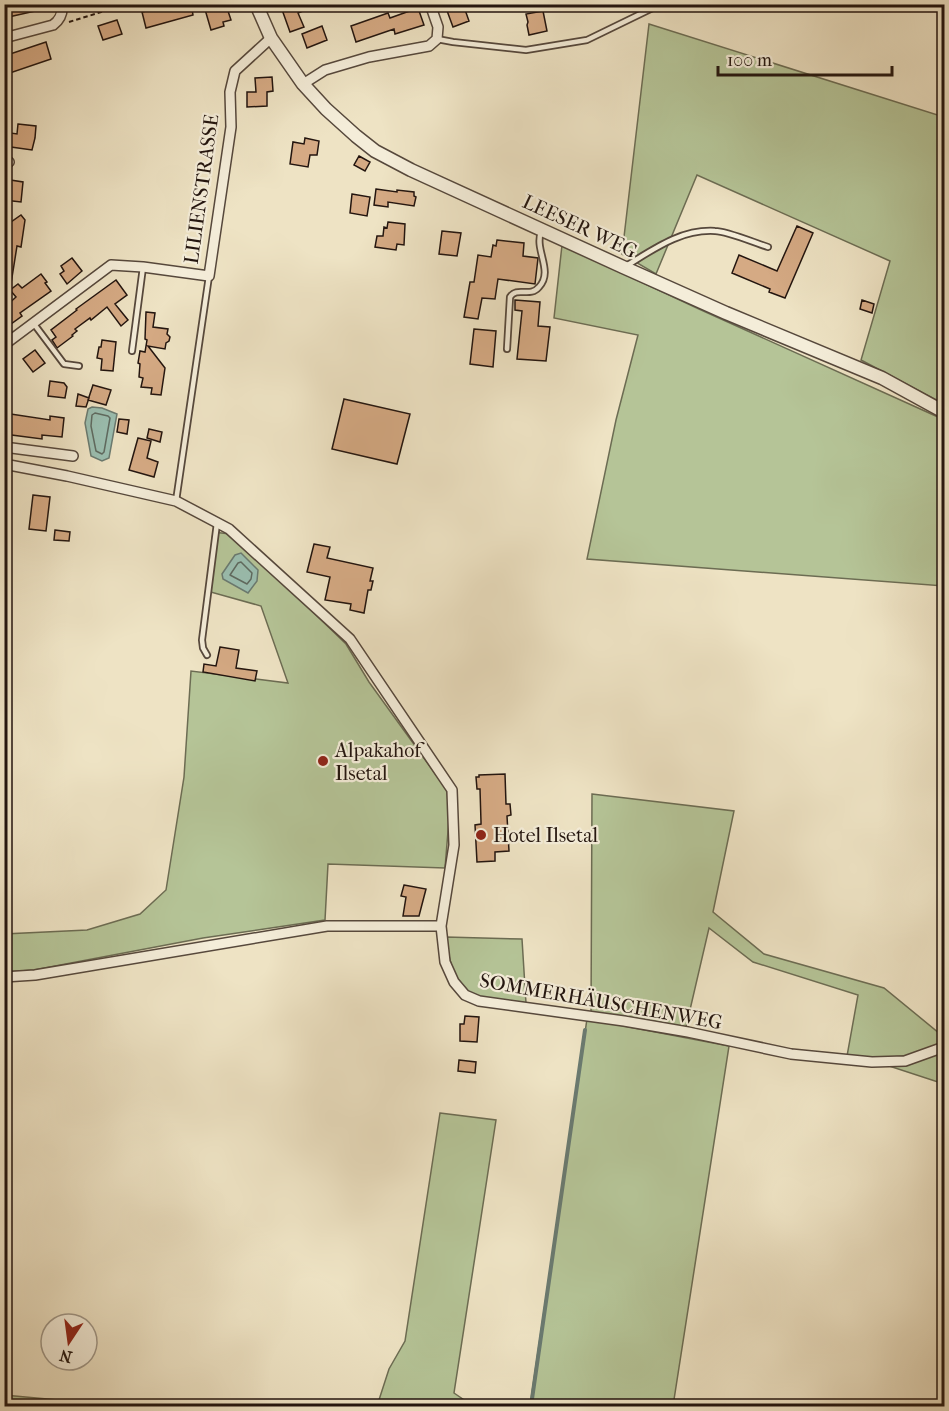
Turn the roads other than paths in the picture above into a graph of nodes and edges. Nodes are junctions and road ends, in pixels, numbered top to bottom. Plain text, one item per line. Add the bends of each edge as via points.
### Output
1 (62, 4) edge
2 (256, 4) edge
3 (430, 4) edge
4 (661, 4) edge
5 (4, 38) edge
6 (271, 38) junction
7 (437, 39) junction
8 (303, 84) junction
9 (541, 229) junction
10 (768, 248) dead end
11 (143, 267) junction
12 (623, 267) junction
13 (209, 276) junction
14 (33, 324) junction
15 (4, 345) edge
16 (507, 349) dead end
17 (132, 351) dead end
18 (79, 366) dead end
19 (945, 412) edge
20 (4, 447) edge
21 (73, 456) dead end
22 (4, 464) edge
23 (176, 501) junction
24 (217, 523) junction
25 (207, 655) dead end
26 (441, 926) junction
27 (4, 977) edge
28 (945, 1047) edge

1 - 5 street via 59,21 53,25
2 - 6 street, LEESER WEG
3 - 7 street via 438,27
4 - 7 lane via 587,40 526,50
6 - 8 street, LEESER WEG
6 - 13 street, LILIENSTRASSE via 235,71 230,92 231,127
7 - 8 street via 429,46 325,70
8 - 9 street, LEESER WEG via 375,151
9 - 12 street, LEESER WEG
9 - 16 lane via 544,279 535,291 513,292 510,297
10 - 12 lane via 717,231 697,232 676,236
11 - 13 street, LILIENSTRASSE
11 - 14 street, LILIENSTRASSE via 111,265
11 - 17 lane
12 - 19 street, LEESER WEG via 882,378
13 - 23 lane
14 - 15 street, LILIENSTRASSE
14 - 18 lane via 64,364
20 - 21 street
22 - 23 street, SOMMERHÄUSCHENWEG
23 - 24 street, SOMMERHÄUSCHENWEG
24 - 25 lane via 202,640
24 - 26 street, SOMMERHÄUSCHENWEG via 230,529 350,639 452,790 454,845
26 - 27 street via 327,926
26 - 28 street, SOMMERHÄUSCHENWEG via 445,962 454,982 465,995 479,1001 645,1025 791,1054 872,1062 905,1061

